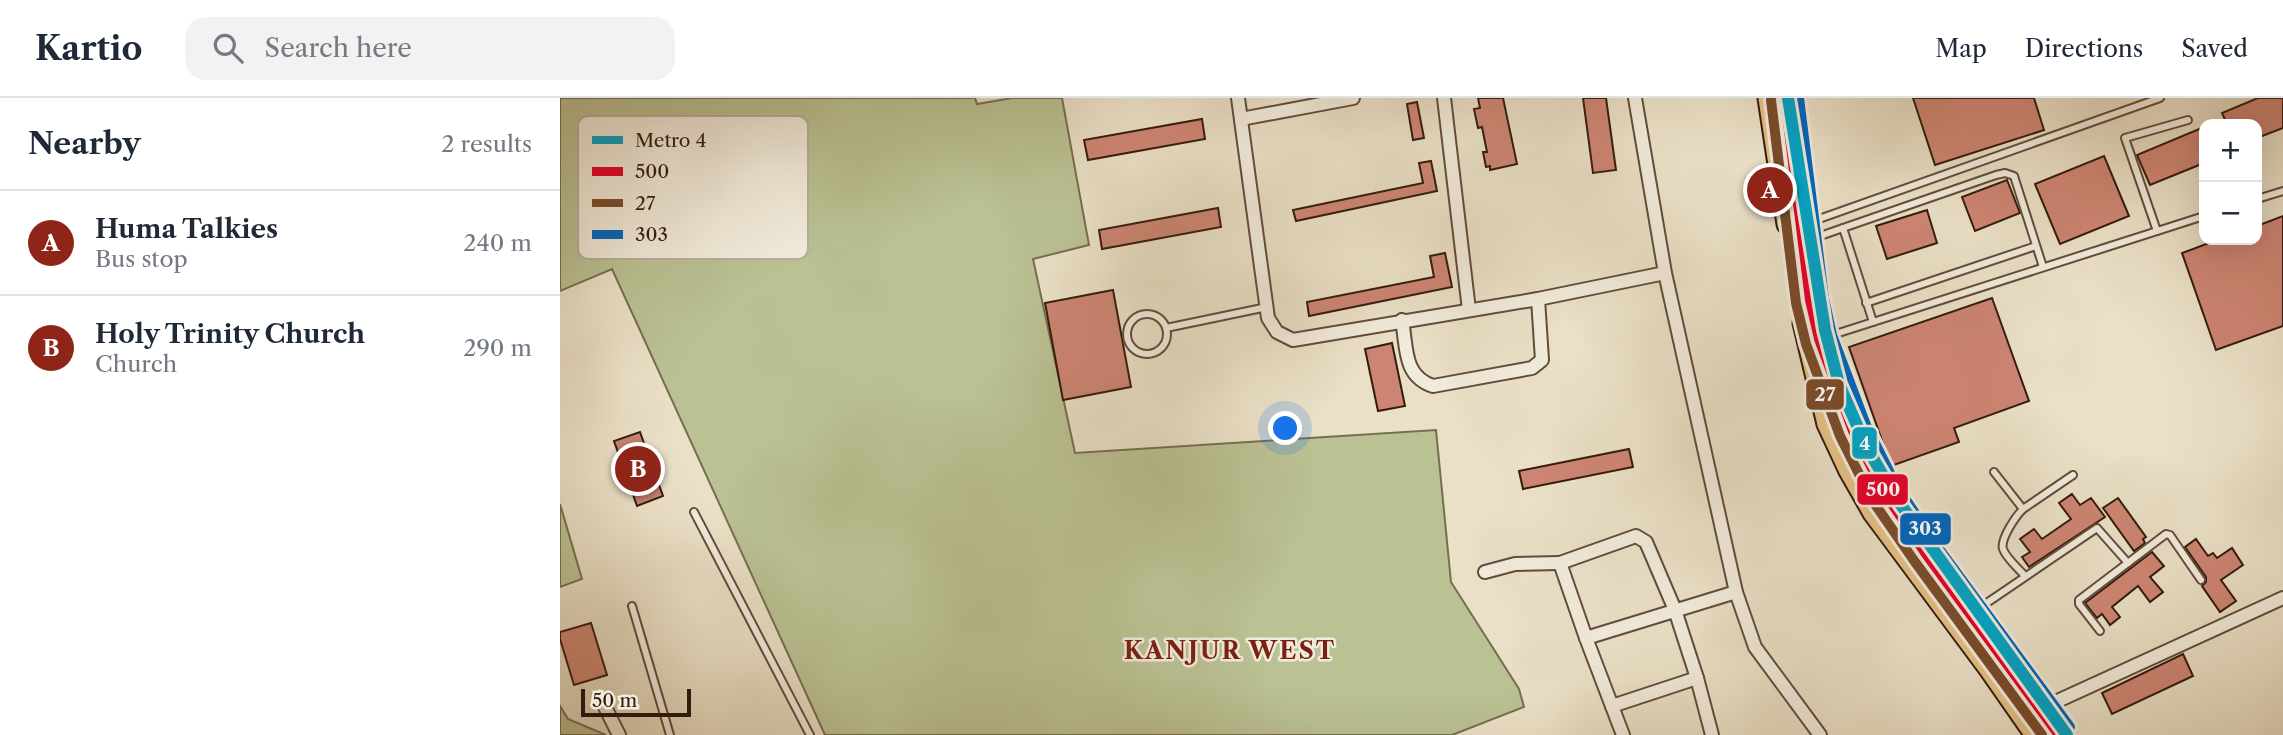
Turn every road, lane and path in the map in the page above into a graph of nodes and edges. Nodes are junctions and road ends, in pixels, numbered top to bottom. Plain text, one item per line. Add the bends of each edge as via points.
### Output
1 (1238, 98) edge
2 (1353, 98) edge
3 (1444, 98) edge
4 (1635, 98) edge
5 (1768, 98) edge
6 (1785, 98) edge
7 (2160, 98) edge
8 (1241, 119) junction
9 (2188, 120) dead end
10 (2283, 191) edge
11 (2262, 198) edge
12 (2199, 218) edge
13 (1843, 228) junction
14 (2157, 231) junction
15 (1800, 234) junction
16 (2036, 246) junction
17 (2043, 267) junction
18 (1665, 273) junction
19 (1538, 299) junction
20 (1866, 303) junction
21 (1267, 307) junction
22 (1469, 310) junction
23 (1402, 320) junction
24 (1873, 322) junction
25 (1166, 328) junction
26 (1812, 342) junction
27 (1994, 471) dead end
28 (2073, 475) dead end
29 (2023, 509) junction
30 (694, 512) dead end
31 (1560, 563) junction
32 (2128, 563) junction
33 (1485, 572) dead end
34 (2025, 576) junction
35 (2202, 580) dead end
36 (1736, 592) junction
37 (2283, 598) edge
38 (632, 606) dead end
39 (1675, 610) junction
40 (1971, 614) junction
41 (2100, 631) dead end
42 (1586, 638) junction
43 (1697, 678) junction
44 (602, 701) dead end
45 (1612, 706) junction
46 (2040, 709) junction
47 (620, 735) edge
48 (670, 735) edge
49 (810, 735) edge
50 (1623, 735) edge
51 (1712, 735) edge
52 (1820, 735) edge
53 (2035, 735) edge
54 (2059, 735) edge

1 - 8 street
2 - 8 street
3 - 22 street
4 - 18 street
5 - 26 main road
6 - 15 main road
7 - 15 lane
8 - 21 street
9 - 14 lane via 2124,138
10 - 11 lane
12 - 14 lane
13 - 15 lane
13 - 16 lane via 2006,173 2014,176
13 - 20 lane
14 - 17 lane
15 - 26 main road
16 - 17 lane
16 - 20 lane
17 - 24 lane
18 - 19 street
18 - 36 street
19 - 22 street
19 - 23 street via 1542,360 1532,368 1433,386 1412,373
20 - 24 lane
21 - 23 street via 1277,332 1293,340
21 - 25 lane
22 - 23 street
24 - 26 lane
25 - 25 lane via 1166,341 1150,354 1136,351 1128,341 1127,327 1141,314 1154,315
26 - 40 main road via 1884,492
26 - 53 main road via 1827,424 1848,469 1873,513
27 - 29 lane
28 - 29 lane
29 - 34 lane via 2015,517 2003,550
30 - 49 lane
31 - 33 street via 1515,564
31 - 39 street via 1636,536 1646,542
31 - 42 street
32 - 34 lane via 2096,528
32 - 35 lane via 2166,534
32 - 41 lane via 2079,600
34 - 40 lane
36 - 39 street
36 - 52 street via 1755,647
37 - 46 street
38 - 48 lane
39 - 42 street
39 - 43 street
40 - 46 main road
42 - 45 street
43 - 45 street
43 - 51 street
44 - 47 street
45 - 50 street
46 - 54 main road

